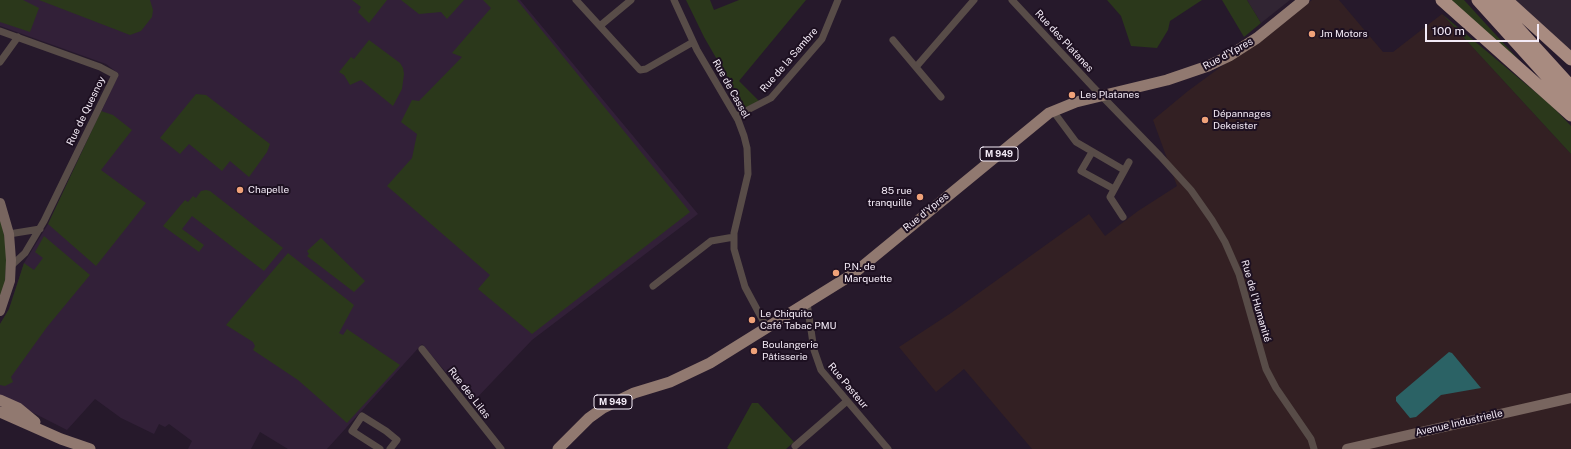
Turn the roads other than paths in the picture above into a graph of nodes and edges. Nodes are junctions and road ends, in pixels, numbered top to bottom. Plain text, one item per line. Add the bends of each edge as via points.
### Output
1 (576, 0) edge
2 (631, 0) edge
3 (674, 0) edge
4 (838, 0) edge
5 (974, 0) edge
6 (1012, 0) edge
7 (1303, 0) edge
8 (1442, 0) edge
9 (1478, 0) edge
10 (1492, 0) edge
11 (1506, 0) edge
12 (600, 25) junction
13 (0, 31) edge
14 (18, 37) junction
15 (893, 40) dead end
16 (693, 42) junction
17 (1571, 60) edge
18 (0, 62) edge
19 (916, 67) junction
20 (1571, 87) edge
21 (1101, 96) junction
22 (941, 97) dead end
23 (1571, 103) edge
24 (1053, 111) junction
25 (1571, 115) edge
26 (736, 116) junction
27 (1092, 152) junction
28 (1129, 162) dead end
29 (1124, 170) junction
30 (1114, 189) junction
31 (0, 202) edge
32 (1123, 217) dead end
33 (40, 228) junction
34 (9, 234) junction
35 (734, 237) junction
36 (12, 266) junction
37 (653, 286) dead end
38 (807, 303) junction
39 (0, 311) edge
40 (767, 328) junction
41 (422, 349) dead end
42 (1571, 398) edge
43 (0, 400) edge
44 (847, 401) junction
45 (0, 407) edge
46 (0, 412) edge
47 (52, 434) junction
48 (795, 446) dead end
49 (90, 449) edge
50 (380, 449) edge
51 (390, 449) edge
52 (501, 449) edge
53 (558, 449) edge
54 (888, 449) edge
55 (1314, 449) edge
56 (1347, 449) edge

1 - 12 street
2 - 12 street
3 - 16 street, Rue de Cassel
4 - 26 street, Rue de la Sambre via 822,39 771,98
5 - 19 street
6 - 21 street, Rue des Platanes
7 - 21 main road, Rue d'Ypres / M 949 via 1266,31 1219,61 1187,74
8 - 25 highway
9 - 23 highway
10 - 20 highway
11 - 17 highway
12 - 16 street via 634,65 643,70
13 - 14 street, Rue de Quesnoy
14 - 18 street
14 - 33 street, Rue de Quesnoy via 115,75
15 - 19 street
16 - 26 street, Rue de Cassel
19 - 22 street
21 - 24 main road, Rue d'Ypres / M 949
21 - 55 street, Rue de l'Humanité via 1178,176 1216,226 1239,274 1266,369 1311,439
24 - 27 street via 1072,138
24 - 38 main road, Rue d'Ypres / M 949 via 859,269
26 - 35 street, Rue de Cassel via 746,142 748,168
27 - 29 street
27 - 30 street via 1081,171
28 - 29 street
29 - 30 street
30 - 32 street via 1110,197
31 - 34 street
33 - 34 street
33 - 36 street via 27,250
34 - 36 street
35 - 37 street via 711,241
35 - 40 street, Rue de Cassel via 736,257 745,287
36 - 39 street
38 - 40 main road, Rue d'Ypres / M 949
38 - 44 street, Rue Pasteur via 819,366
40 - 53 main road, Rue d'Ypres / M 949 via 687,374 610,404 589,418
41 - 52 street, Rue des Lilas
42 - 56 street, Avenue Industrielle
43 - 47 main road via 18,408
44 - 48 street
44 - 54 street, Rue Pasteur
45 - 47 main road
46 - 47 main road
47 - 49 main road
50 - 51 street via 352,431 362,416 397,440

